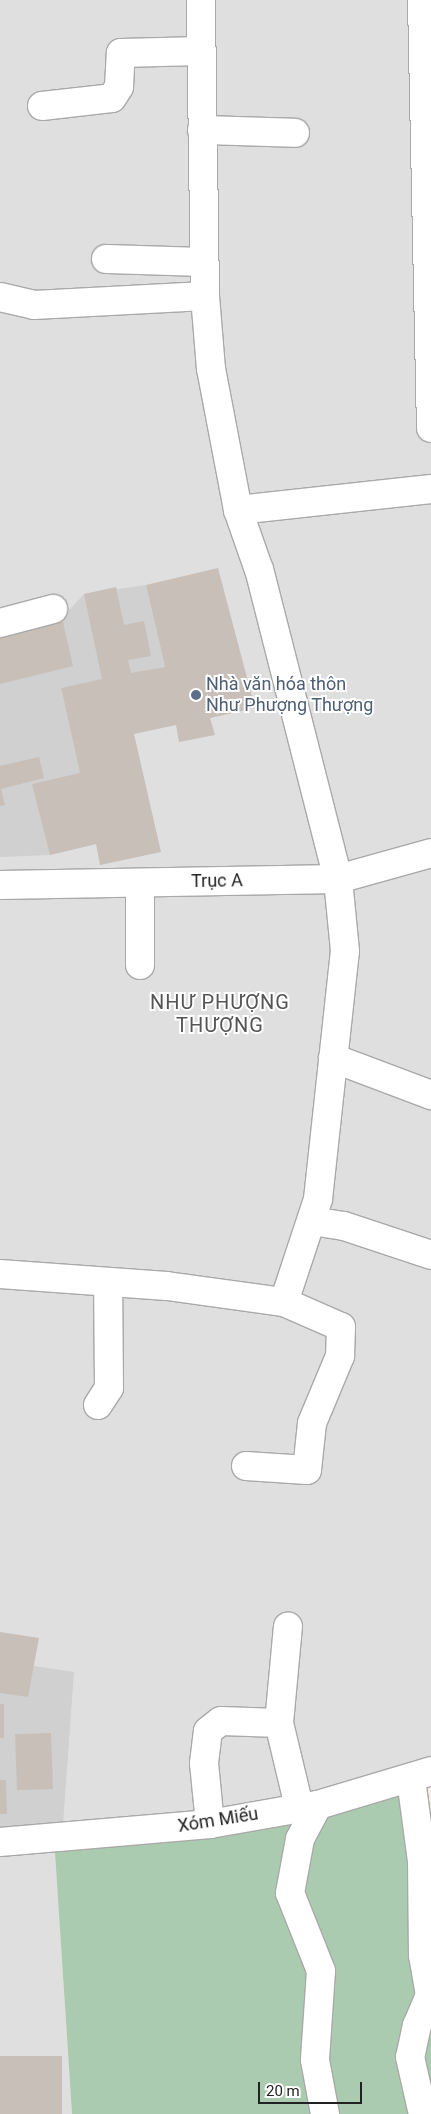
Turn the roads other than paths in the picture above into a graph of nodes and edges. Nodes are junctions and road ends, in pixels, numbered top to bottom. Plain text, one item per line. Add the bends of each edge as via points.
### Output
1 (201, 0) edge
2 (422, 0) edge
3 (201, 51) junction
4 (428, 88) edge
5 (42, 106) dead end
6 (202, 130) junction
7 (295, 133) dead end
8 (106, 259) dead end
9 (204, 262) junction
10 (205, 296) junction
11 (0, 297) edge
12 (431, 428) edge
13 (431, 489) edge
14 (238, 510) junction
15 (54, 609) dead end
16 (0, 623) edge
17 (431, 853) edge
18 (338, 879) junction
19 (140, 883) junction
20 (0, 885) edge
21 (140, 965) dead end
22 (333, 1058) junction
23 (431, 1095) edge
24 (312, 1222) junction
25 (431, 1255) edge
26 (0, 1274) edge
27 (108, 1282) junction
28 (284, 1302) junction
29 (98, 1405) dead end
30 (246, 1466) dead end
31 (288, 1626) dead end
32 (279, 1722) junction
33 (421, 1775) edge
34 (308, 1805) junction
35 (210, 1824) junction
36 (0, 1842) edge
37 (325, 2114) edge
38 (423, 2114) edge

1 - 3 street
2 - 4 street
3 - 5 street via 121,53 119,86 112,98
3 - 6 street
4 - 12 street
6 - 7 street
6 - 9 street
8 - 9 street
9 - 10 street
10 - 11 street via 34,305
10 - 14 street via 211,369
13 - 14 street
14 - 18 street via 259,570
15 - 16 street
17 - 18 street, Trục A
18 - 19 street, Trục A
18 - 22 street via 344,951
19 - 20 street, Trục A
19 - 21 street
22 - 23 street
22 - 24 street via 318,1199
24 - 25 street via 344,1226
24 - 28 street
26 - 27 street
27 - 28 street
27 - 29 street via 109,1388
28 - 30 street via 341,1327 340,1356 312,1423 307,1470
31 - 32 street
32 - 34 street
32 - 35 street via 221,1721 208,1730 204,1763
33 - 34 street, Xóm Miếu
33 - 38 street via 423,1955 430,1995 417,2025 410,2058
34 - 35 street, Xóm Miếu
34 - 37 street via 290,1893 321,1971 315,2060
35 - 36 street, Xóm Miếu

